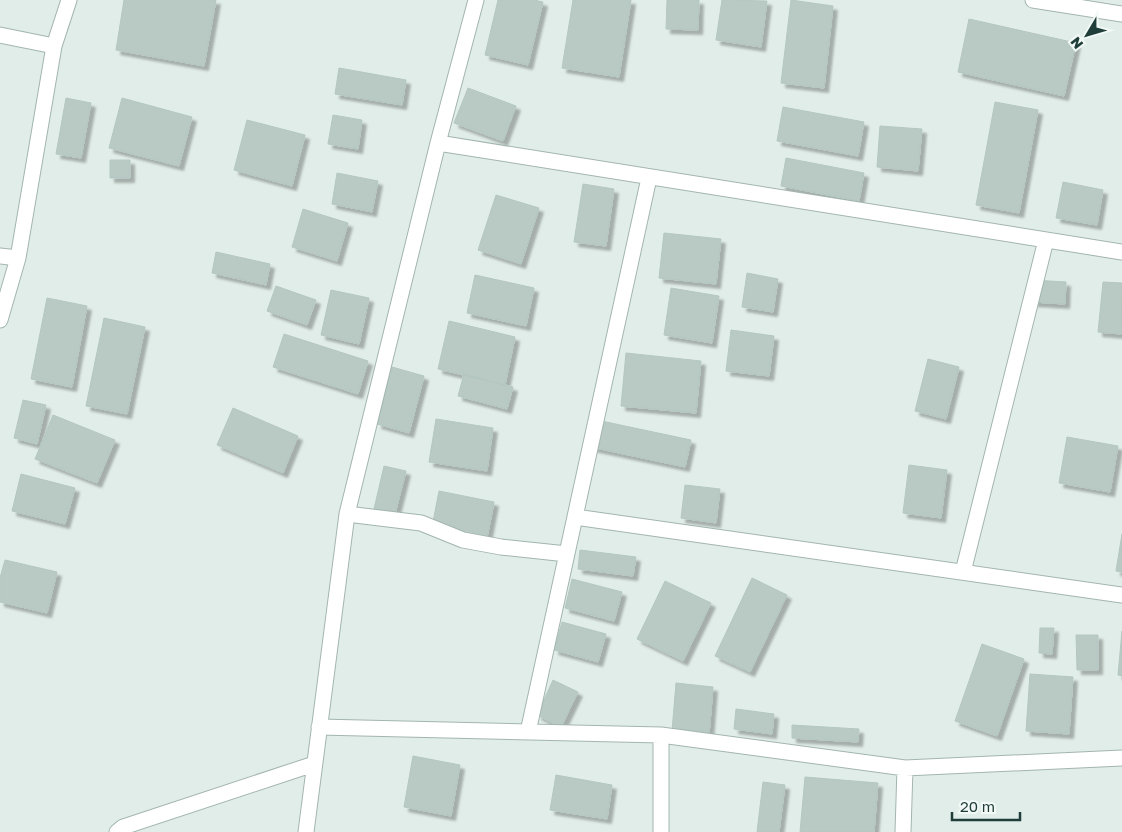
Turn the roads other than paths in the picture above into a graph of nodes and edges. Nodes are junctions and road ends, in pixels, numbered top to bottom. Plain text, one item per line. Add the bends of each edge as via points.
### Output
1 (70, 0) edge
2 (476, 0) edge
3 (1033, 0) edge
4 (1122, 14) edge
5 (0, 35) edge
6 (54, 46) junction
7 (438, 143) junction
8 (649, 178) junction
9 (1046, 240) junction
10 (1122, 252) edge
11 (0, 256) edge
12 (18, 258) junction
13 (0, 320) edge
14 (346, 514) junction
15 (575, 517) junction
16 (567, 554) junction
17 (963, 572) junction
18 (1122, 595) edge
19 (319, 727) junction
20 (528, 732) junction
21 (661, 735) junction
22 (1122, 758) edge
23 (314, 764) junction
24 (905, 768) junction
25 (117, 832) edge
26 (306, 832) edge
27 (661, 832) edge
28 (903, 832) edge

1 - 6 street
2 - 7 street
3 - 4 street
5 - 6 street
6 - 12 street
7 - 8 street
7 - 14 street
8 - 9 street
8 - 15 street
9 - 10 street
9 - 17 street
11 - 12 street
12 - 13 street
14 - 16 street via 421,523 482,544
14 - 19 street
15 - 16 street
15 - 17 street
16 - 20 street
17 - 18 street
19 - 20 street
19 - 23 street
20 - 21 street
21 - 24 street
21 - 27 street
22 - 24 street
23 - 25 street via 123,827
23 - 26 street
24 - 28 street

